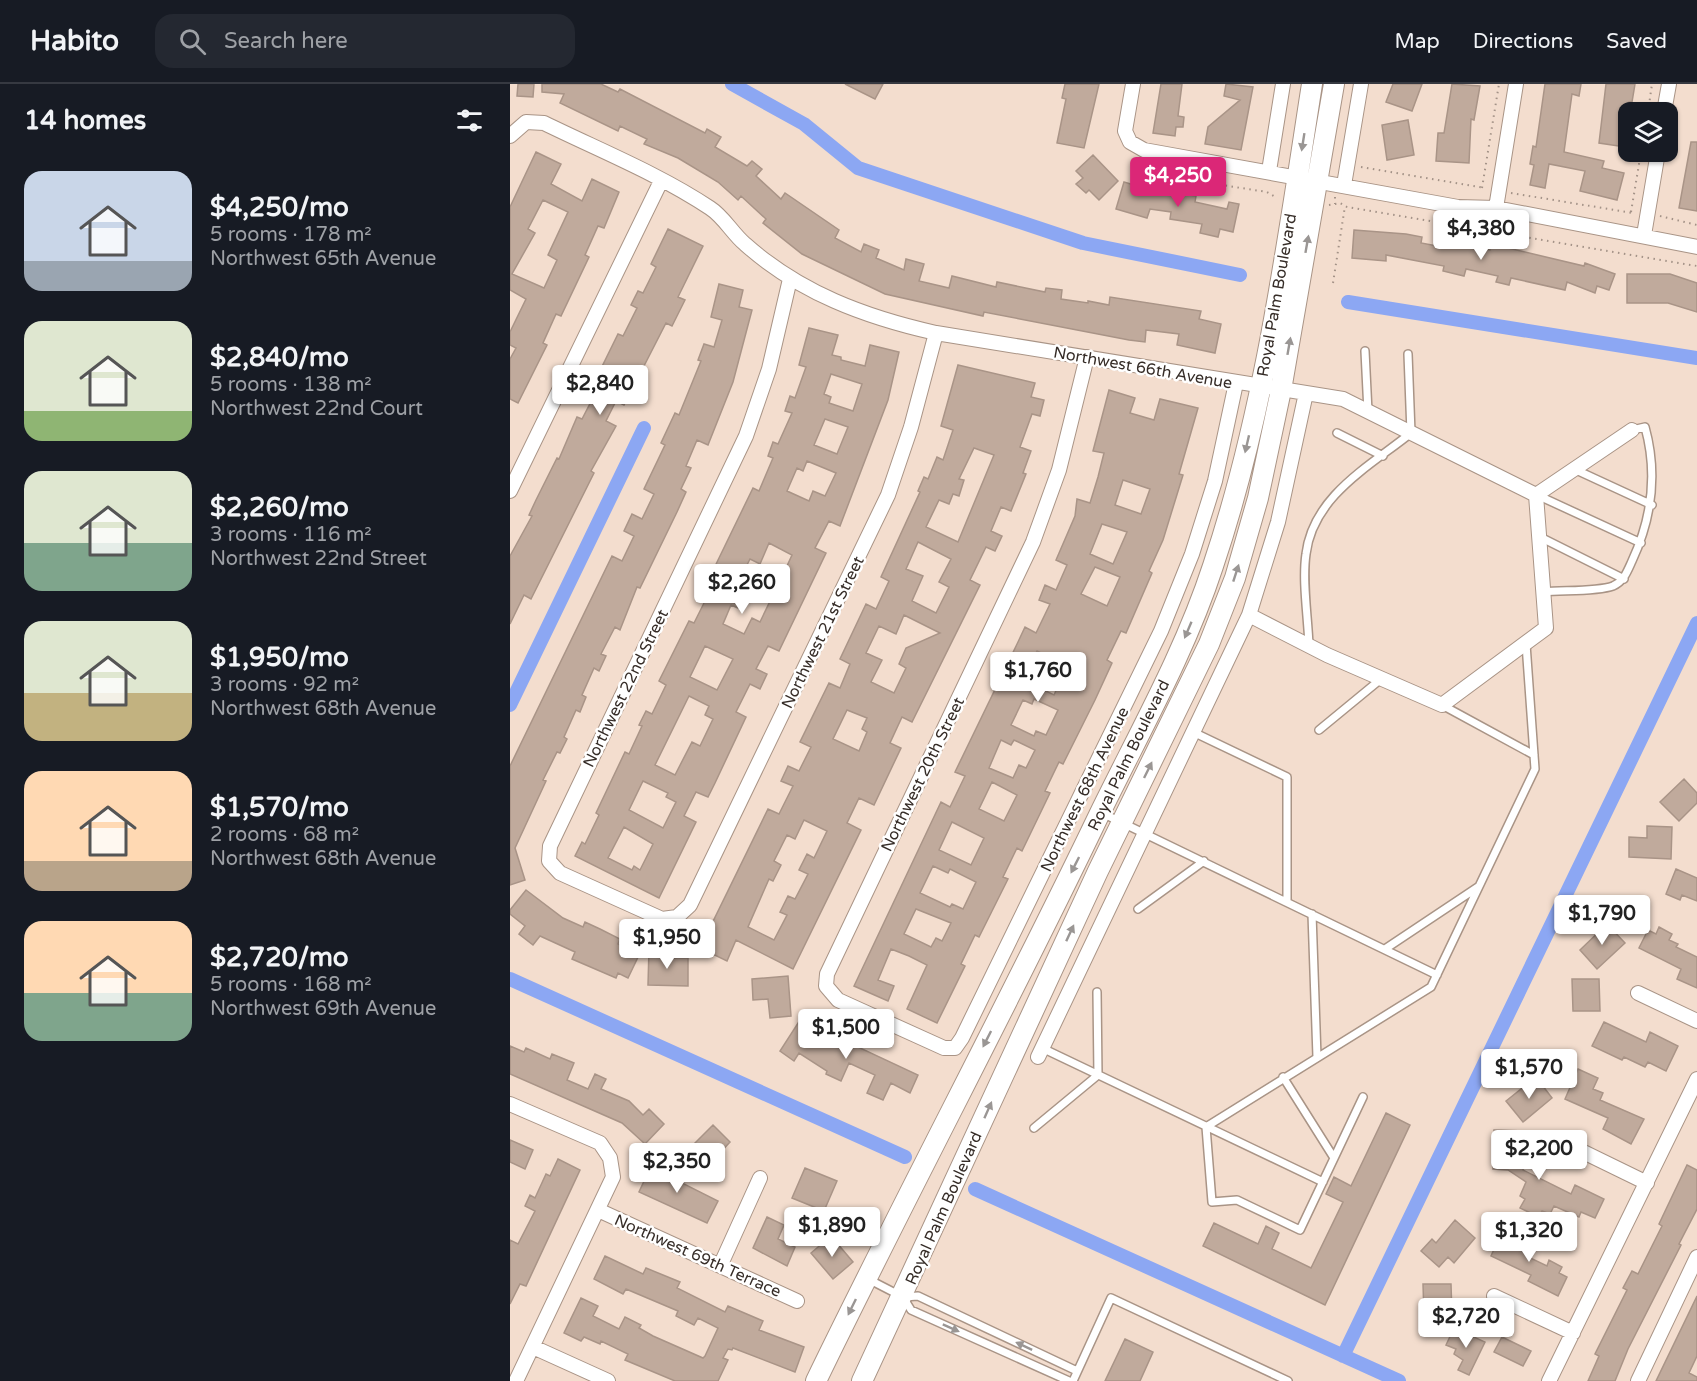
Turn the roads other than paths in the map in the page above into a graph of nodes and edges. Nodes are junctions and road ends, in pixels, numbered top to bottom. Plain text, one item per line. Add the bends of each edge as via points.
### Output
1 (1133, 84) edge
2 (1283, 84) edge
3 (1312, 84) edge
4 (1334, 84) edge
5 (1361, 84) edge
6 (1516, 84) edge
7 (1669, 84) edge
8 (1666, 102) edge
9 (510, 136) edge
10 (1656, 162) edge
11 (1269, 171) junction
12 (1297, 177) junction
13 (1318, 180) junction
14 (661, 181) junction
15 (1344, 185) junction
16 (1496, 208) junction
17 (1644, 235) junction
18 (1697, 247) edge
19 (790, 279) junction
20 (936, 333) junction
21 (1365, 351) dead end
22 (1408, 354) dead end
23 (1087, 357) junction
24 (1236, 383) junction
25 (1260, 387) junction
26 (1281, 390) junction
27 (1306, 393) junction
28 (1368, 412) junction
29 (1632, 430) joint
30 (1337, 433) dead end
31 (1411, 433) junction
32 (1383, 456) junction
33 (1574, 469) junction
34 (510, 491) edge
35 (1536, 495) junction
36 (1652, 505) junction
37 (1540, 537) junction
38 (1641, 543) junction
39 (1623, 579) junction
40 (1544, 592) junction
41 (1249, 615) junction
42 (1526, 644) junction
43 (1310, 646) junction
44 (1381, 678) junction
45 (1442, 705) junction
46 (1319, 730) dead end
47 (1193, 732) junction
48 (1534, 755) junction
49 (1101, 813) junction
50 (1122, 822) junction
51 (1145, 833) junction
52 (1204, 861) junction
53 (1479, 886) junction
54 (1287, 901) junction
55 (1138, 909) dead end
56 (1312, 914) junction
57 (677, 917) joint
58 (1385, 949) junction
59 (1437, 975) junction
60 (826, 986) joint
61 (1097, 992) dead end
62 (1638, 993) dead end
63 (1697, 1021) edge
64 (1040, 1053) joint
65 (1317, 1057) junction
66 (1098, 1075) junction
67 (1283, 1077) junction
68 (1697, 1079) edge
69 (1363, 1097) dead end
70 (510, 1104) edge
71 (1206, 1127) junction
72 (1034, 1128) dead end
73 (1567, 1144) dead end
74 (1334, 1158) junction
75 (760, 1178) dead end
76 (1323, 1182) junction
77 (1647, 1183) junction
78 (598, 1210) junction
79 (1697, 1257) edge
80 (721, 1264) junction
81 (866, 1278) junction
82 (1494, 1296) dead end
83 (903, 1298) junction
84 (797, 1301) dead end
85 (1573, 1333) junction
86 (533, 1347) junction
87 (1077, 1371) junction
88 (516, 1381) edge
89 (608, 1381) edge
90 (816, 1381) edge
91 (862, 1381) edge
92 (1071, 1381) edge
93 (1288, 1381) edge
94 (1550, 1381) edge
95 (1638, 1381) edge

1 - 11 street via 1125,130 1130,142 1143,150
2 - 11 street
3 -> 12 main road, Royal Palm Boulevard
4 - 13 main road, Royal Palm Boulevard
5 - 15 street
6 - 16 street
7 - 8 street
9 - 14 street, Northwest 66th Avenue via 526,122 544,123
10 - 17 street
11 - 12 street
12 - 13 street
12 - 25 main road, Royal Palm Boulevard
13 - 15 street
26 -> 13 main road, Royal Palm Boulevard
14 - 19 street, Northwest 66th Avenue via 713,210 744,243
14 - 34 street
15 - 16 street via 1458,207
16 - 17 street
17 - 18 street
19 - 20 street, Northwest 66th Avenue via 842,306
19 - 57 street, Northwest 22nd Street via 769,369 746,436 550,846 549,861 560,873 662,919
20 - 23 street, Northwest 66th Avenue
20 - 57 street, Northwest 21st Street via 888,495 690,905
21 - 28 lane
22 - 31 lane
23 - 24 street, Northwest 66th Avenue
23 - 60 street, Northwest 20th Street via 1059,470 1033,542 827,974
24 - 25 street, Northwest 66th Avenue
24 - 60 street, Northwest 68th Avenue via 1212,491 1161,631 962,1038 955,1048 944,1048 838,1000
25 - 26 street, Northwest 66th Avenue
25 -> 49 main road, Royal Palm Boulevard via 1236,493 1212,569 1186,635
26 - 27 street, Northwest 66th Avenue
50 -> 26 main road, Royal Palm Boulevard via 1209,644 1235,578 1258,498
27 - 28 street, Northwest 66th Avenue via 1343,399
27 - 41 street via 1278,522
28 - 31 street, Northwest 66th Avenue
29 - 33 street
29 - 36 lane via 1645,427
30 - 32 lane
31 - 32 lane
31 - 35 street, Northwest 66th Avenue
32 - 43 lane via 1334,493 1312,532 1306,554
33 - 35 street
33 - 36 lane
35 - 37 street
35 - 38 lane
36 - 38 lane
37 - 39 lane
37 - 40 street
38 - 39 lane
39 - 40 lane via 1612,586
40 - 42 street via 1546,628
41 - 43 street
41 - 47 street
42 - 45 street
42 - 48 lane
43 - 44 street
44 - 45 street
44 - 46 lane
45 - 48 lane
47 - 51 street
47 - 54 lane via 1287,777
48 - 53 lane via 1535,769
49 - 50 lane
49 -> 81 main road, Royal Palm Boulevard
50 - 51 lane
83 -> 50 main road, Royal Palm Boulevard
51 - 52 lane
51 - 64 street
52 - 54 lane
52 - 55 lane
53 - 58 lane
53 - 59 lane
54 - 56 lane
56 - 58 lane
56 - 65 lane
58 - 59 lane
59 - 65 lane via 1431,987
61 - 66 lane
62 - 63 street
64 - 66 lane
65 - 67 lane
66 - 71 lane
66 - 72 lane
67 - 71 lane
67 - 74 lane
68 - 77 street
69 - 74 lane
70 - 78 street via 600,1143 610,1158 613,1177
71 - 76 lane
71 - 76 lane via 1212,1202 1237,1200 1300,1230
73 - 77 street
74 - 76 lane
75 - 80 street
77 - 85 street
78 - 80 street, Northwest 69th Terrace
78 - 86 street
79 - 95 street
80 - 84 street, Northwest 69th Terrace
81 - 83 lane
81 -> 90 main road, Royal Palm Boulevard
82 - 85 street
87 -> 83 lane via 918,1296
83 - 91 main road, Royal Palm Boulevard
83 -> 92 lane via 911,1310
85 - 94 street
86 - 88 street
86 - 89 street
87 - 92 lane
87 - 93 lane via 1111,1298

